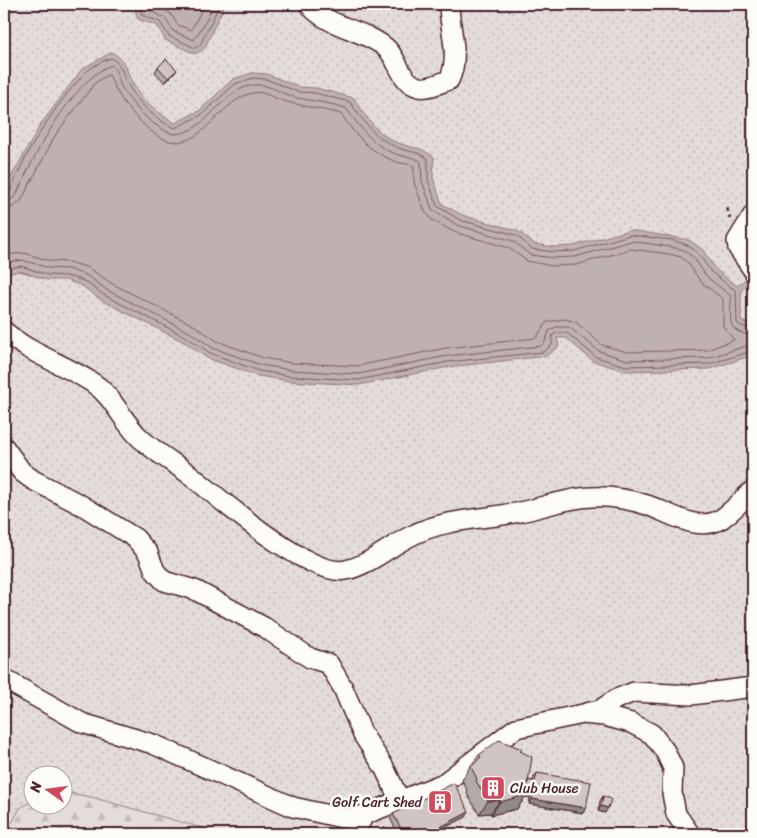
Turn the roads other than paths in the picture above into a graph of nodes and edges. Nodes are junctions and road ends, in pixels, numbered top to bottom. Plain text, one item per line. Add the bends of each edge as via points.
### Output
1 (309, 4) edge
2 (449, 4) edge
3 (753, 215) edge
4 (753, 270) edge
5 (4, 331) edge
6 (4, 447) edge
7 (753, 490) edge
8 (4, 679) edge
9 (753, 687) edge
10 (583, 714) junction
11 (400, 801) junction
12 (364, 815) junction
13 (354, 834) edge
14 (690, 834) edge

1 - 2 lane via 322,15 375,39 387,48 406,80 420,87 449,80 454,70
3 - 4 lane via 737,240
5 - 7 lane via 27,348 95,384 138,436 271,539 330,570 345,571 437,525 521,512 560,500 594,497 625,500 706,524 720,520
6 - 11 lane via 22,472 134,538 148,553 155,571 164,581 195,590 264,627 310,658 329,664 344,688 363,736 384,767
8 - 12 lane via 82,723 152,744 293,807 342,818
9 - 10 lane via 691,695 634,692 600,710
10 - 11 lane via 516,728 444,783
10 - 14 lane via 631,723 652,734 665,751 672,768 676,814
11 - 12 lane
12 - 13 lane

